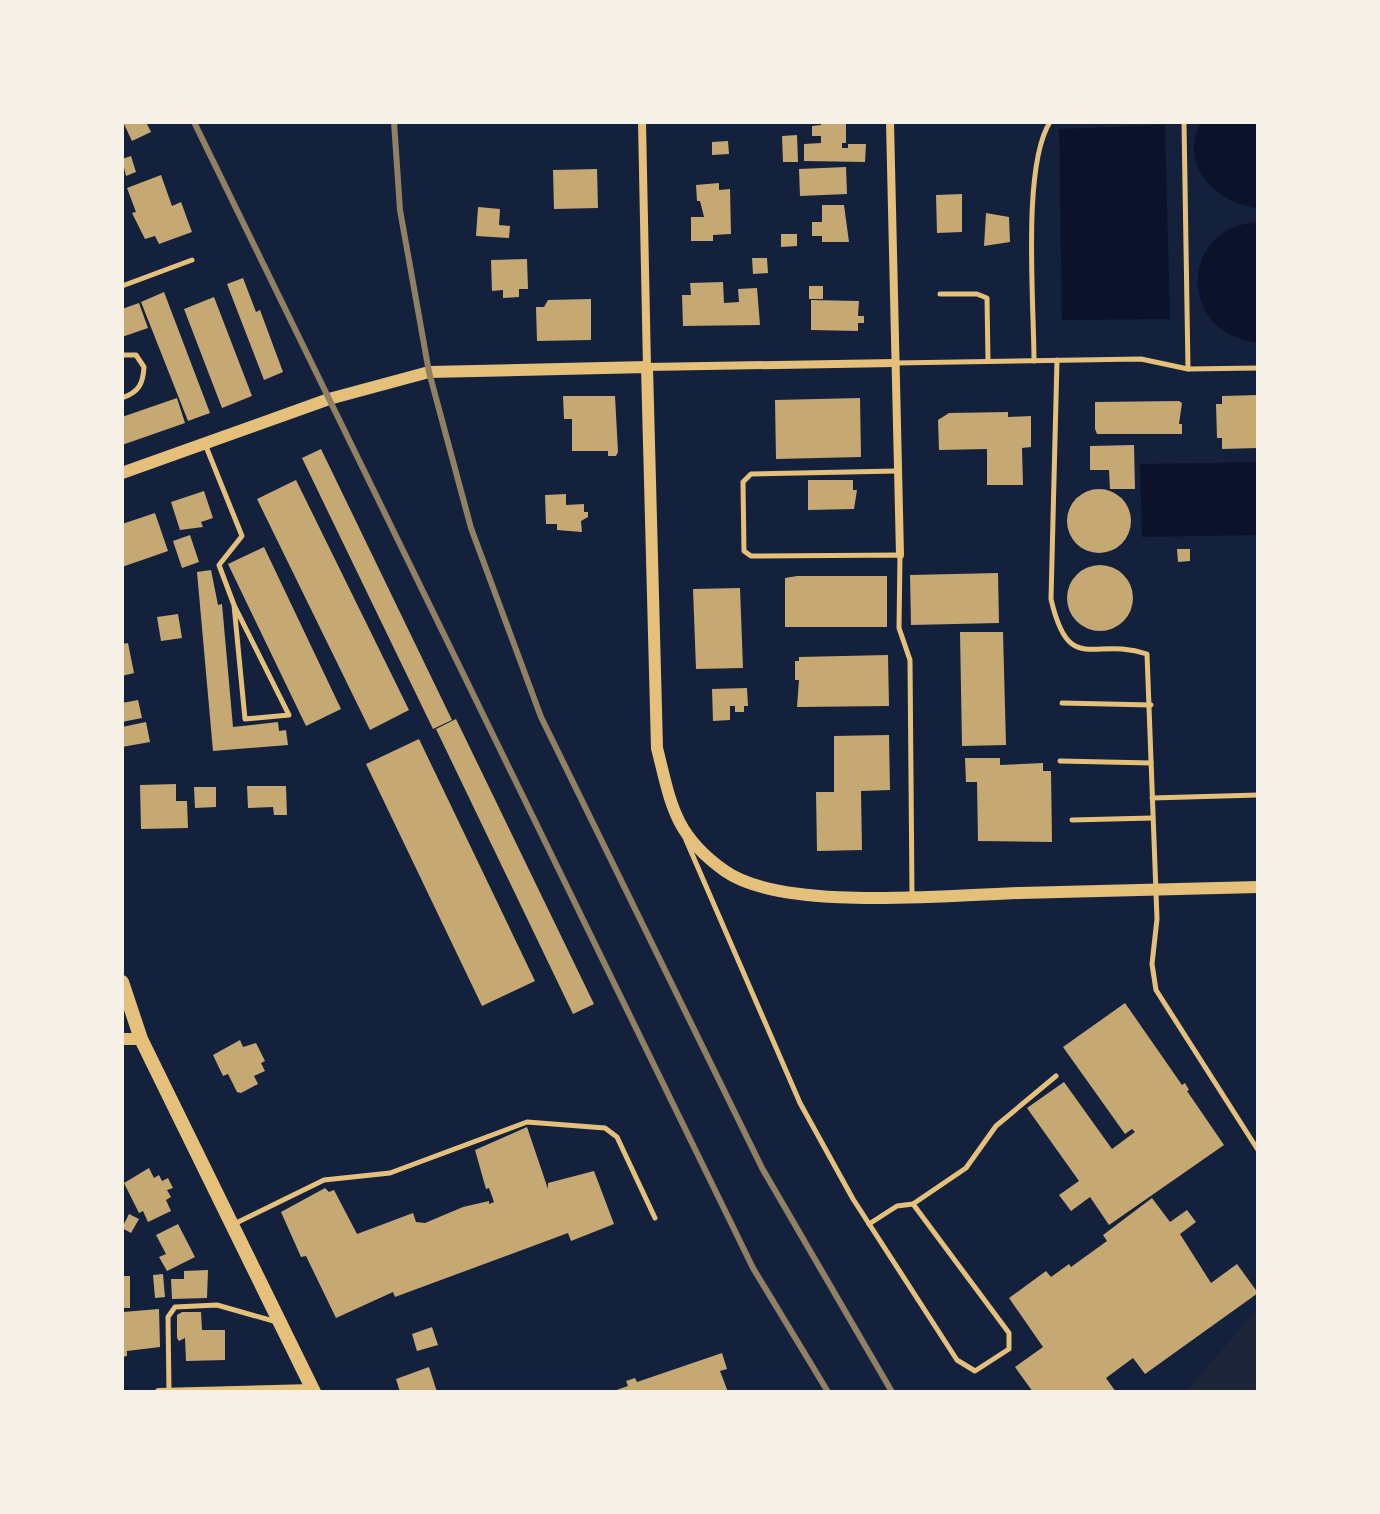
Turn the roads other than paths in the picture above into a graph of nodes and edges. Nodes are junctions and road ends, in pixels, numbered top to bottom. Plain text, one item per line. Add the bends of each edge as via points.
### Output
1 (642, 122) edge
2 (890, 122) edge
3 (1050, 122) edge
4 (1184, 122) edge
5 (192, 260) dead end
6 (122, 286) edge
7 (940, 294) dead end
8 (122, 355) edge
9 (1057, 360) junction
10 (1034, 361) junction
11 (988, 362) junction
12 (895, 363) junction
13 (647, 367) junction
14 (1258, 368) edge
15 (1188, 369) junction
16 (122, 398) edge
17 (205, 444) junction
18 (897, 471) junction
19 (122, 473) edge
20 (900, 555) junction
21 (234, 605) junction
22 (1062, 703) dead end
23 (1151, 705) junction
24 (1060, 761) dead end
25 (1151, 763) junction
26 (1258, 795) edge
27 (1152, 798) junction
28 (1152, 818) junction
29 (1072, 820) dead end
30 (684, 836) junction
31 (1258, 887) edge
32 (1154, 890) junction
33 (912, 896) junction
34 (122, 982) edge
35 (122, 1039) edge
36 (141, 1039) junction
37 (1056, 1076) dead end
38 (1258, 1150) edge
39 (913, 1204) junction
40 (655, 1218) dead end
41 (869, 1224) junction
42 (232, 1225) junction
43 (279, 1322) junction
44 (313, 1390) edge
45 (159, 1392) edge
46 (169, 1392) edge

1 - 13 street
2 - 12 street
3 - 10 lane via 1039,139 1033,174
4 - 15 lane
5 - 6 lane
7 - 11 lane via 987,298
8 - 16 lane via 136,355 144,367 143,382 134,394
9 - 10 lane
9 - 15 lane via 1141,359
9 - 23 lane via 1051,599 1057,625 1068,643 1081,649 1147,654
10 - 11 lane
11 - 12 lane
12 - 13 street
12 - 18 street
13 - 17 street via 429,372 329,399
13 - 30 street via 657,748
14 - 15 lane
17 - 19 street
17 - 21 lane via 242,536 219,565
18 - 20 street
18 - 20 lane via 751,474 743,482 744,551 751,556
20 - 33 lane via 899,628 910,660
21 - 21 lane via 245,719 289,715 259,651
22 - 23 lane
23 - 25 lane
24 - 25 lane
25 - 27 lane
26 - 27 lane
27 - 28 lane
28 - 29 lane
28 - 32 lane
30 - 33 street via 727,873 772,889
30 - 41 lane via 800,1103
31 - 32 street
32 - 33 street
32 - 38 lane via 1156,990
34 - 36 main road
35 - 36 street
36 - 42 main road
37 - 39 lane via 996,1126 966,1168
39 - 41 lane via 897,1206
39 - 41 lane via 1009,1333 1009,1349 975,1371 957,1360
40 - 42 lane via 617,1137 605,1128 527,1122 390,1173 324,1180
42 - 43 main road
43 - 44 main road
43 - 46 lane via 217,1305 175,1307 168,1317
44 - 46 street
45 - 46 street

